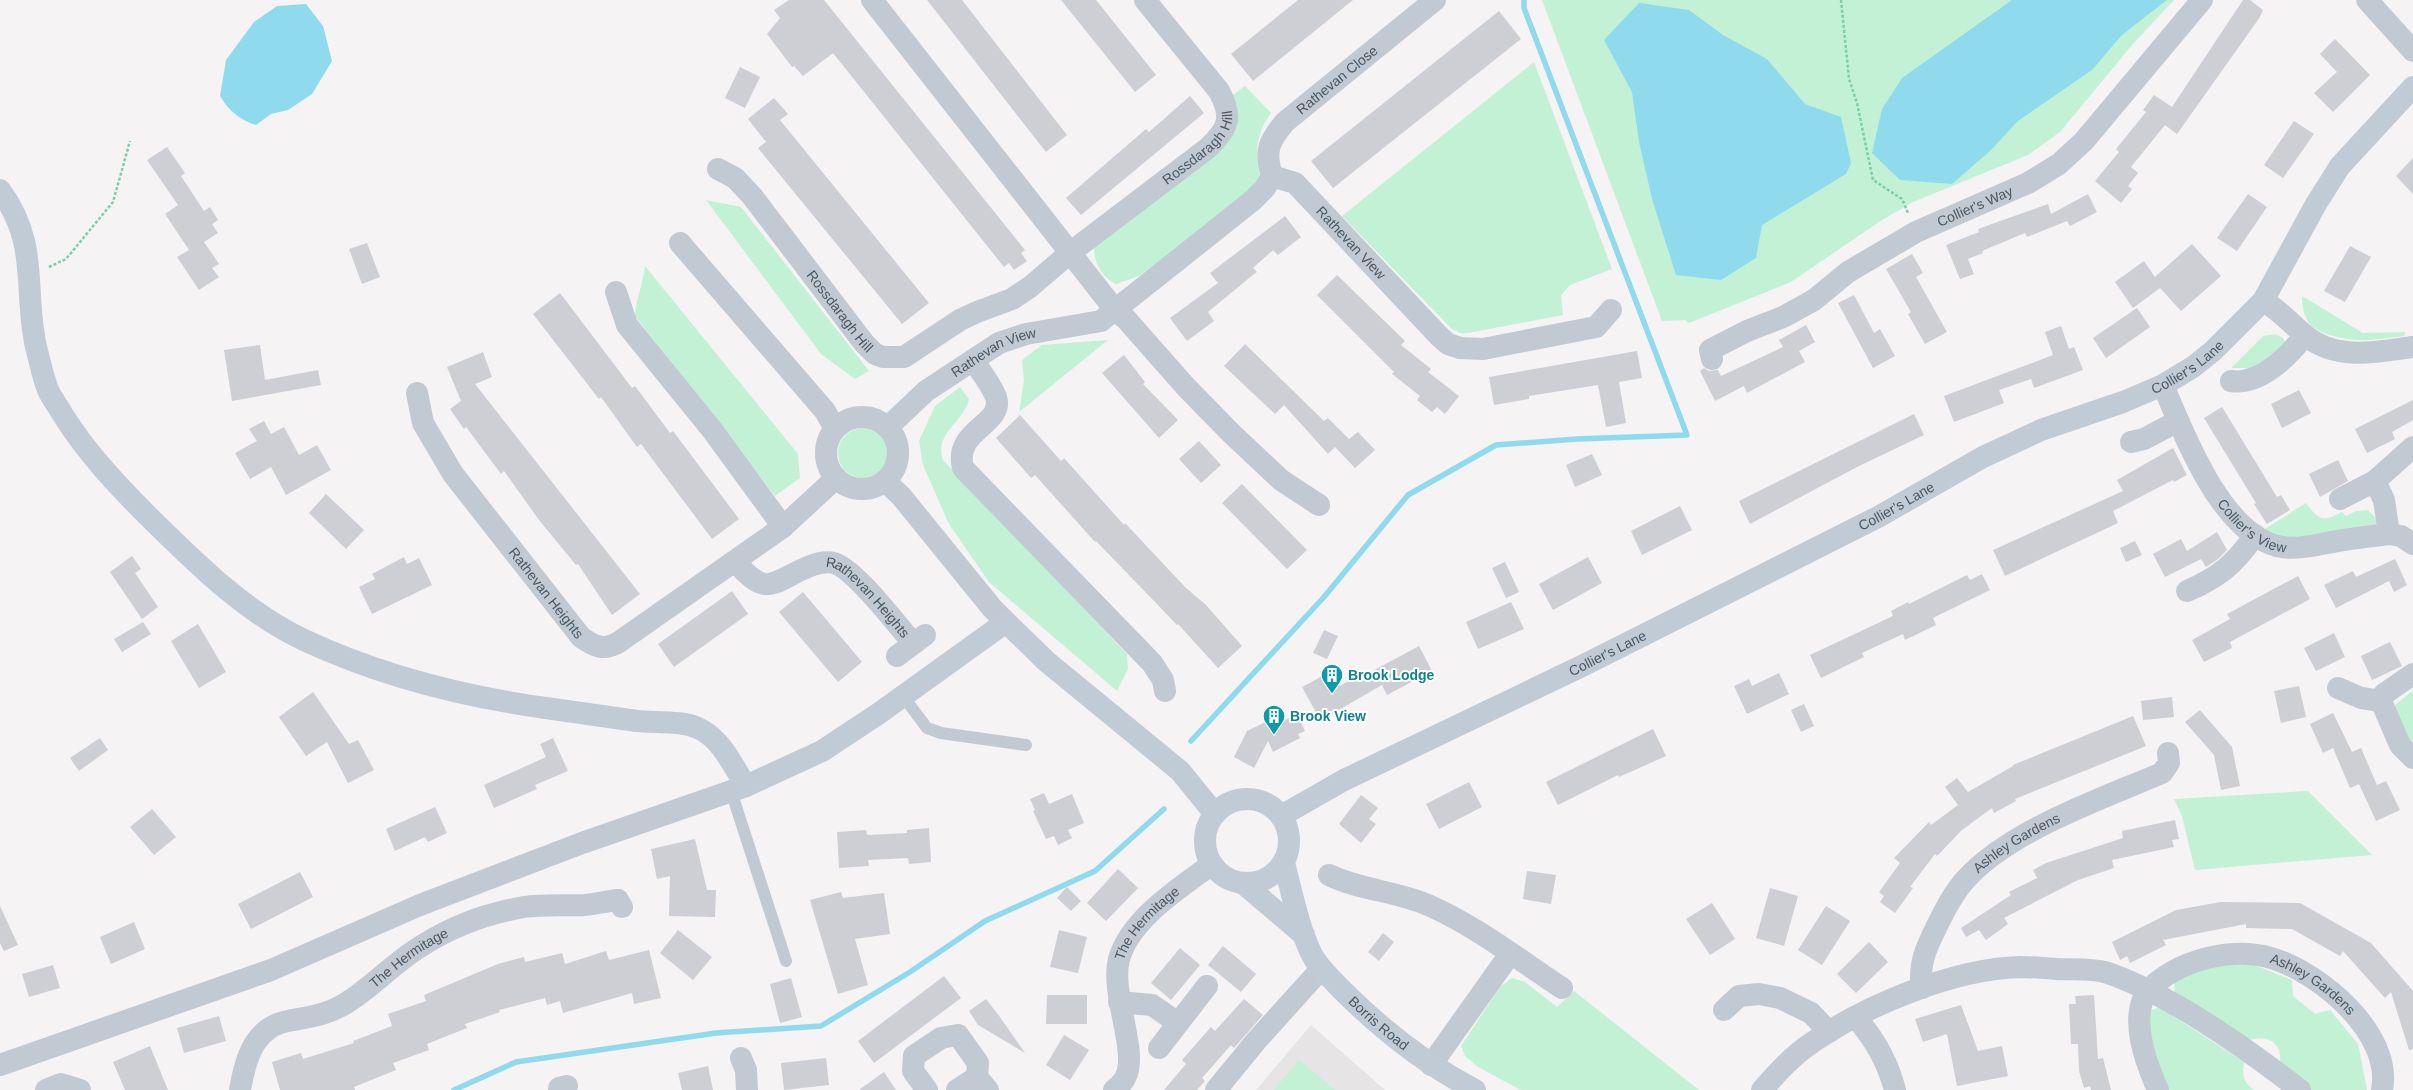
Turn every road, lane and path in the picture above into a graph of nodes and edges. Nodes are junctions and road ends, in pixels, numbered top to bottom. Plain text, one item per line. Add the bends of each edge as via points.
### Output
1 (872, 0) edge
2 (1145, 0) edge
3 (1435, 0) edge
4 (1841, 0) edge
5 (2202, 0) edge
6 (2367, 0) edge
7 (2413, 51) edge
8 (2413, 87) edge
9 (130, 141) dead end
10 (718, 169) dead end
11 (1272, 176) junction
12 (0, 190) edge
13 (1916, 232) junction
14 (680, 243) dead end
15 (1071, 252) junction
16 (30, 276) junction
17 (616, 292) dead end
18 (2263, 301) junction
19 (1115, 310) junction
20 (1611, 310) dead end
21 (2305, 335) junction
22 (2413, 347) edge
23 (1712, 359) dead end
24 (972, 360) junction
25 (2231, 381) dead end
26 (2163, 385) junction
27 (417, 393) dead end
28 (2178, 421) junction
29 (888, 427) junction
30 (835, 429) junction
31 (2132, 442) dead end
32 (2413, 447) edge
33 (836, 478) junction
34 (885, 481) junction
35 (2375, 481) junction
36 (2340, 499) dead end
37 (1319, 505) dead end
38 (783, 527) junction
39 (2389, 534) junction
40 (2255, 535) junction
41 (2413, 544) edge
42 (735, 561) junction
43 (2187, 591) dead end
44 (1006, 622) junction
45 (912, 645) dead end
46 (2413, 674) edge
47 (2338, 688) dead end
48 (1165, 691) dead end
49 (903, 696) junction
50 (2381, 702) junction
51 (1026, 745) dead end
52 (2168, 753) dead end
53 (2413, 758) edge
54 (738, 788) junction
55 (1215, 814) junction
56 (1281, 816) junction
57 (1284, 863) junction
58 (1212, 864) junction
59 (1329, 875) dead end
60 (1244, 884) junction
61 (622, 907) dead end
62 (1304, 935) junction
63 (1510, 954) junction
64 (786, 961) dead end
65 (1321, 969) junction
66 (1207, 986) dead end
67 (1562, 988) dead end
68 (1922, 988) junction
69 (2147, 991) junction
70 (1119, 1002) junction
71 (1724, 1010) dead end
72 (1856, 1018) junction
73 (1178, 1023) junction
74 (1829, 1032) junction
75 (1159, 1048) dead end
76 (741, 1058) dead end
77 (1431, 1064) junction
78 (0, 1065) edge
79 (982, 1083) edge
80 (1117, 1089) edge
81 (46, 1090) edge
82 (80, 1090) edge
83 (240, 1090) edge
84 (747, 1090) edge
85 (927, 1090) edge
86 (957, 1090) edge
87 (1216, 1090) edge
88 (1475, 1090) edge
89 (1762, 1090) edge
90 (1895, 1090) edge
91 (2158, 1090) edge
92 (2300, 1090) edge
93 (2382, 1090) edge

1 - 15 street
2 - 15 street, Rossdaragh Hill via 1219,91 1226,104 1227,124 1222,134 1208,148
3 - 11 street, Rathevan Close via 1285,122 1272,137 1268,152
4 - 13 path via 1849,79 1857,103 1873,180 1902,200
5 - 13 street, Collier's Way via 2084,141 2059,164 2028,183
6 - 7 street
8 - 18 street, Collier's Lane via 2340,166 2316,204
9 - 16 path via 113,202 66,259
10 - 15 street, Rossdaragh Hill via 735,178 752,196 845,321 875,354 883,357 904,357 960,320 1012,299
11 - 19 street, Rathevan View via 1265,188 1252,201
11 - 20 street, Rathevan View via 1295,183 1439,336 1455,346 1483,349 1596,327
12 - 16 street via 12,207 21,229 29,260
13 - 23 street, Collier's Way via 1848,272 1814,300 1783,317 1719,344 1710,350
14 - 30 street via 825,411
15 - 19 street
16 - 54 street via 36,344 49,392 78,439 108,476 182,549 249,606 276,625 306,640 371,666 445,688 544,708 700,729 720,745
17 - 38 street via 627,325 713,431
18 - 21 street via 2275,307
18 - 26 street, Collier's Lane via 2213,351
19 - 24 street, Rathevan View via 1100,321 1026,334 999,343
19 - 37 street via 1231,433 1281,480
21 - 22 street via 2321,346 2342,352 2362,354
21 - 25 street via 2298,345 2266,373 2243,383
24 - 29 street, Rathevan View via 926,391
24 - 48 street via 986,380 997,404 985,424 963,447 960,454 963,468 1152,663 1163,680
26 - 28 street, Collier's View
26 - 56 street, Collier's Lane via 2041,430 1983,457 1878,517 1582,666 1344,780
27 - 42 street, Rathevan Heights via 423,423 454,474 581,637 596,647 606,647 619,642
28 - 31 street
28 - 40 street, Collier's View via 2211,486 2238,522
29 - 30 street via 878,420 854,417
29 - 34 street via 896,442 898,458 895,469
30 - 33 street via 826,448 826,459
32 - 35 street
33 - 34 street via 856,489 868,489
33 - 38 street, Rathevan Heights
34 - 44 street via 901,496
35 - 36 street
35 - 39 street via 2384,500
38 - 42 street, Rathevan Heights
39 - 40 street, Collier's View via 2294,548 2277,546
39 - 41 street, Collier's View via 2401,536
40 - 43 street via 2241,555 2224,572
42 - 45 street, Rathevan Heights via 755,582 769,586 821,562 834,562 848,570
44 - 49 street
44 - 55 street via 1046,661 1180,771
46 - 50 street via 2384,694
47 - 50 street via 2361,698
49 - 51 lane via 927,728 941,733
49 - 54 street via 822,751
50 - 53 street via 2400,745
52 - 68 street, Ashley Gardens via 2169,763 2162,773 2045,825 1991,858 1966,879 1949,902 1922,958
54 - 64 lane
54 - 78 street via 420,904 271,970
55 - 56 street via 1230,802 1245,798 1270,805
55 - 58 street via 1206,829 1204,840 1206,854
56 - 57 street via 1287,827 1290,842
57 - 60 street via 1266,879
57 - 62 street, Borris Road
58 - 60 street via 1224,877
58 - 70 street, The Hermitage via 1147,914 1130,938 1119,959
59 - 63 street via 1346,883 1427,904 1469,926
60 - 62 street, Borris Road
61 - 83 street, The Hermitage via 618,900 586,905 526,907 473,921 439,936 422,945 334,1010 319,1016 280,1022 268,1028 252,1048 245,1065
62 - 65 street, Borris Road
63 - 67 street
63 - 77 street
65 - 77 street, Borris Road via 1366,1014
65 - 87 street
66 - 73 street
68 - 69 street via 1959,977 2020,967 2107,973
68 - 72 street
69 - 91 street via 2138,1028
69 - 92 street via 2243,1048
69 - 93 street, Ashley Gardens via 2165,976 2210,957 2243,955 2270,958 2297,969 2331,991 2360,1020 2376,1048
70 - 73 street via 1152,1005
70 - 80 street, The Hermitage via 1129,1063 1126,1077
71 - 74 street via 1739,996 1759,994 1780,998 1811,1013
72 - 74 street
72 - 90 street via 1875,1043 1891,1075
73 - 75 street
74 - 89 street via 1782,1067
76 - 84 street via 746,1070
77 - 88 street, Borris Road
79 - 85 street via 978,1063 958,1035 940,1038 914,1056 913,1071
79 - 86 street
81 - 82 street via 61,1084

